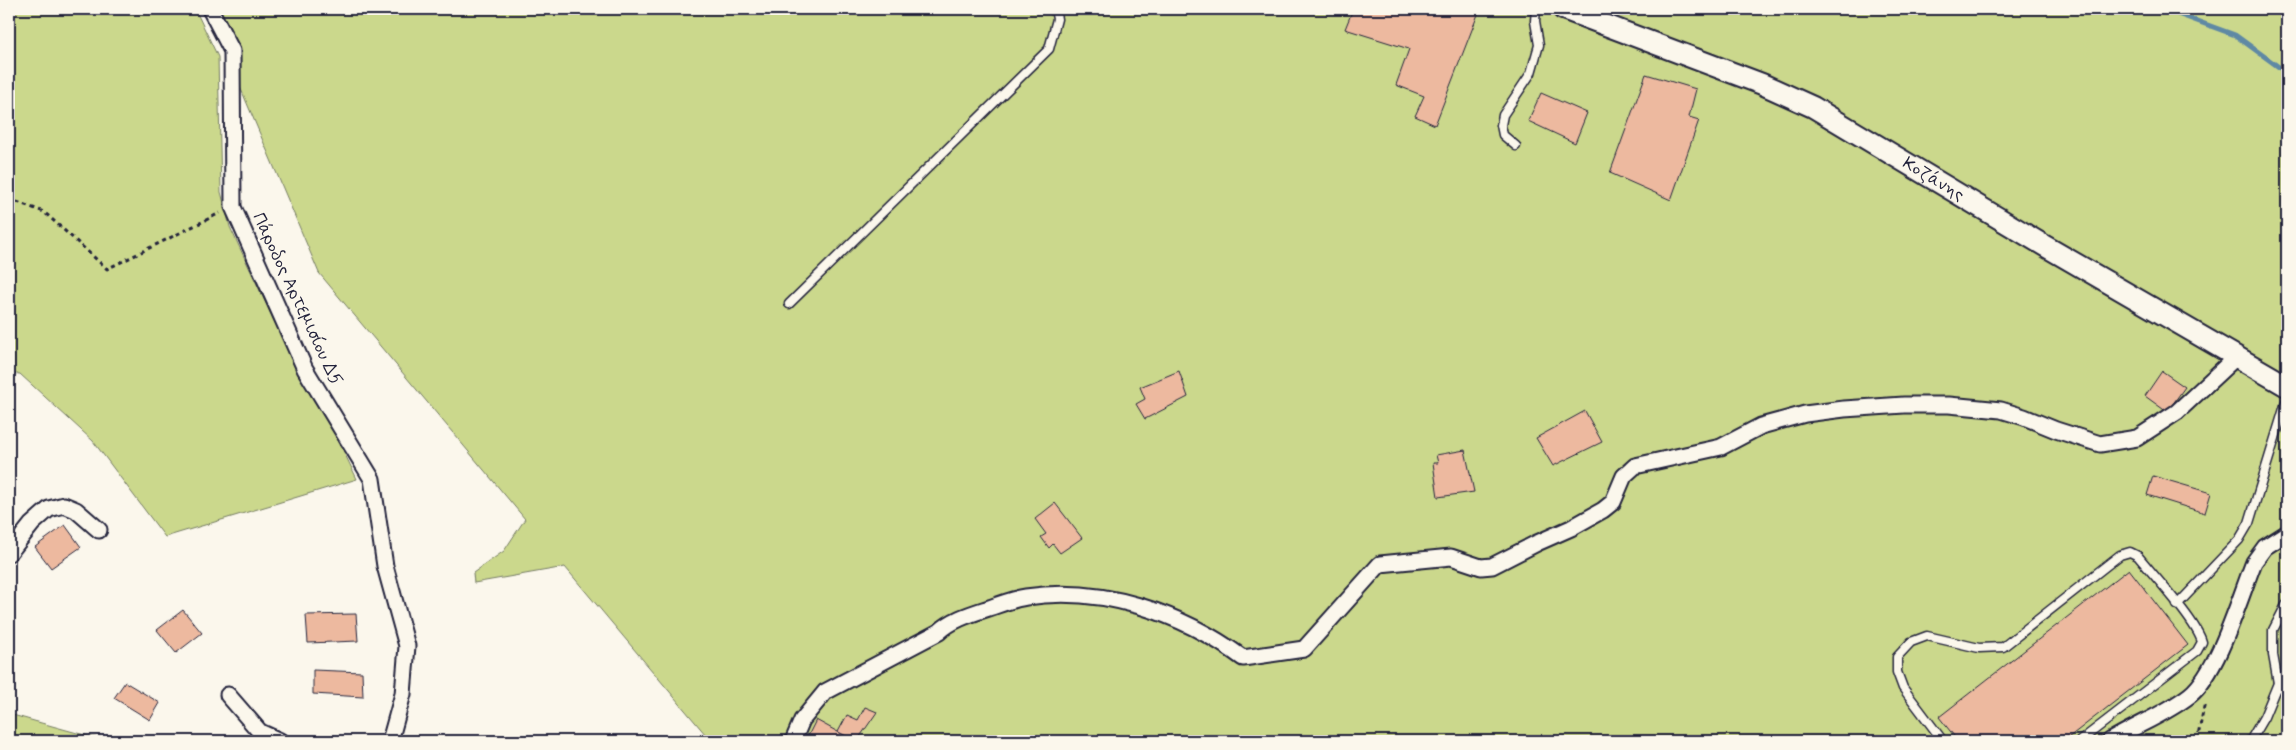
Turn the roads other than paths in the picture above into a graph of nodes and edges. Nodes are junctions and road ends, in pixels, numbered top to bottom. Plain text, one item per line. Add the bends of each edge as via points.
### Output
1 (210, 9) edge
2 (1055, 9) edge
3 (1536, 9) edge
4 (1563, 9) edge
5 (1516, 146) dead end
6 (789, 304) dead end
7 (2237, 356) junction
8 (2287, 386) edge
9 (2287, 399) edge
10 (100, 530) dead end
11 (2287, 533) edge
12 (9, 553) edge
13 (2287, 604) edge
14 (2177, 605) junction
15 (2278, 683) junction
16 (2287, 694) edge
17 (228, 695) dead end
18 (280, 741) edge
19 (390, 741) edge
20 (793, 741) edge
21 (1943, 741) edge
22 (2080, 741) edge
23 (2110, 741) edge
24 (2250, 741) edge

1 - 19 street, Πάροδος Αρτεμισίου Δ5 via 232,50 233,207 305,369 372,478 385,566 407,646 403,694
2 - 6 lane via 1057,19 1049,49
3 - 5 lane via 1539,45 1531,73 1503,114 1501,125 1503,135
4 - 7 street, Κοζάνης via 1762,84 1813,107
7 - 8 street, Κοζάνης
7 - 20 street via 2177,412 2153,428 2137,438 2100,444 2006,412 1949,405 1844,409 1769,423 1721,447 1635,466 1624,476 1615,498 1604,510 1492,566 1481,567 1451,557 1380,564 1304,649 1243,658 1191,624 1132,604 1064,595 1016,599 949,623 939,632 825,692 802,720
9 - 14 lane via 2249,523 2239,540
10 - 12 street via 76,510 64,505 43,514
11 - 23 street via 2265,548 2254,562 2214,665 2201,684 2185,698
13 - 15 lane via 2273,630
14 - 21 lane via 2138,556 2130,552 2120,555 2003,647 1978,648 1927,636 1911,642 1897,657 1897,672 1903,688
14 - 22 lane via 2200,633 2202,642 2197,650
15 - 16 lane
15 - 24 lane
17 - 18 street via 260,732

